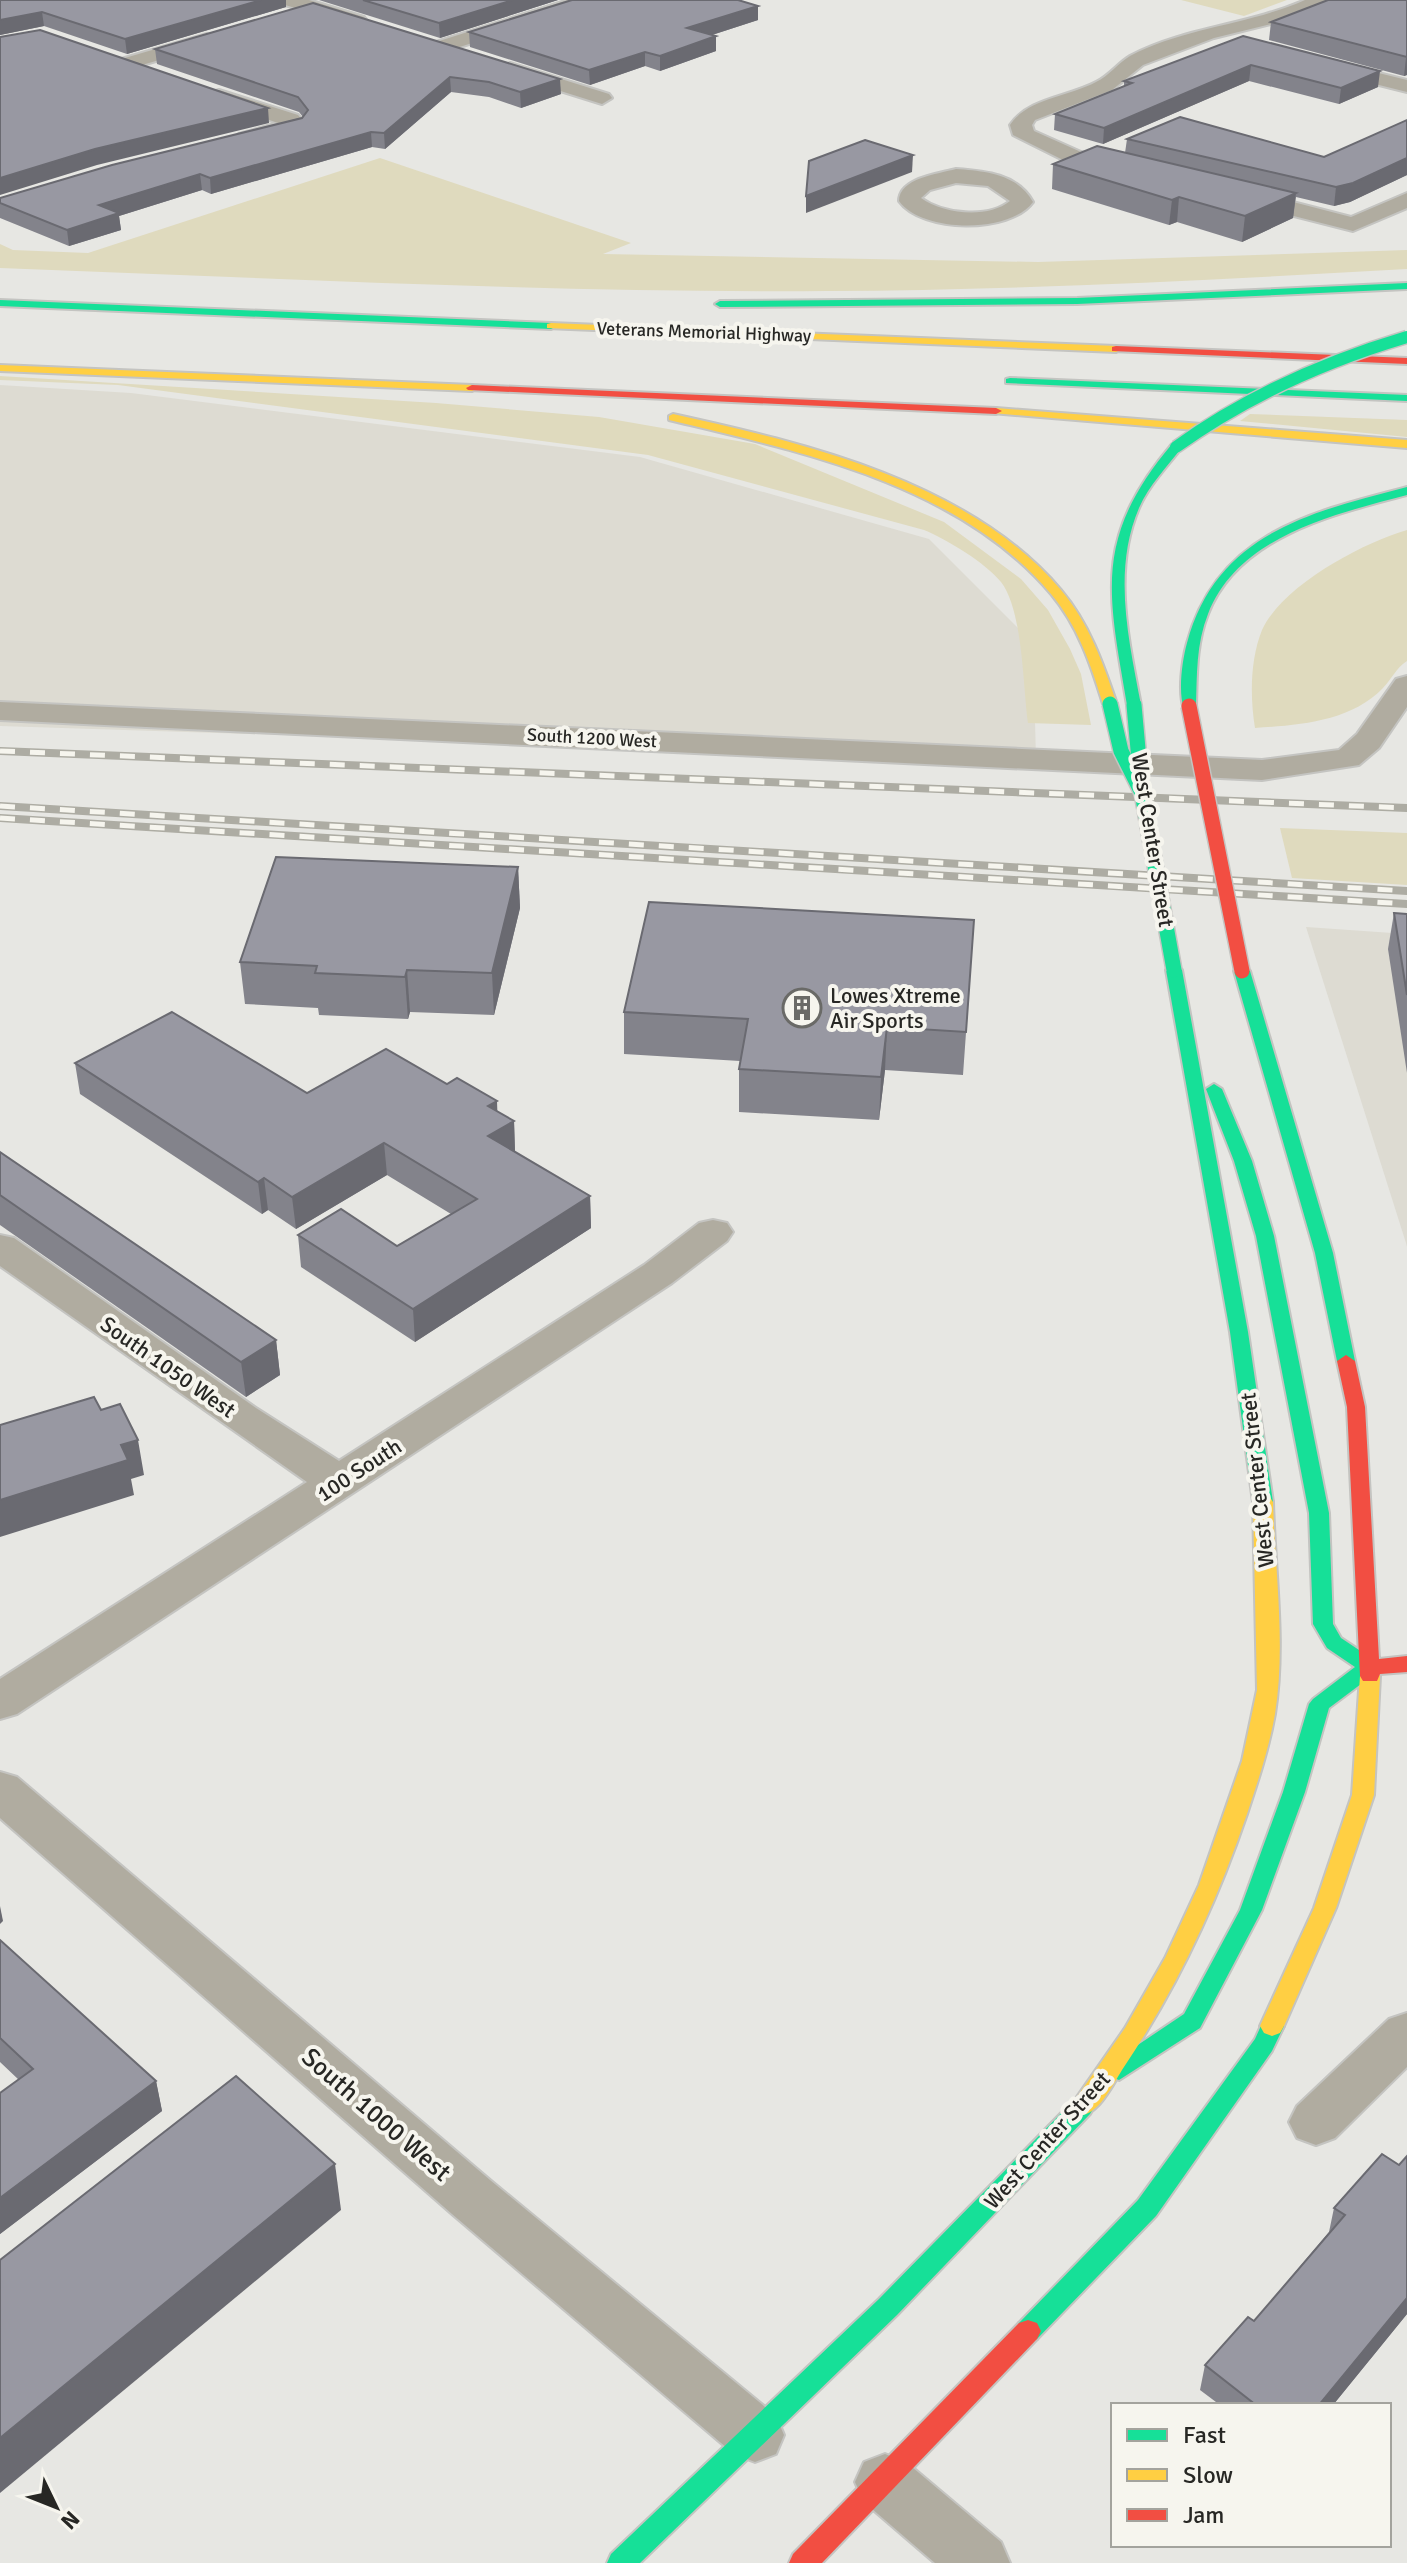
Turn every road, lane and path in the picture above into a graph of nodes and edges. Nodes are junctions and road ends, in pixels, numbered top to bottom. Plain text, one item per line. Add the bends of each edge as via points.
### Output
1 (588, 0) edge
2 (1321, 0) edge
3 (284, 9) edge
4 (379, 28) edge
5 (1207, 34) junction
6 (220, 36) edge
7 (1253, 46) edge
8 (1299, 59) edge
9 (155, 74) edge
10 (1407, 86) edge
11 (200, 89) edge
12 (602, 98) dead end
13 (222, 145) edge
14 (1044, 147) junction
15 (1146, 172) edge
16 (972, 177) dead end
17 (1218, 189) edge
18 (1407, 200) edge
19 (1407, 286) edge
20 (199, 292) dead end
21 (0, 303) edge
22 (695, 304) dead end
23 (51, 305) junction
24 (1407, 337) edge
25 (1407, 361) edge
26 (0, 368) edge
27 (288, 381) junction
28 (996, 381) dead end
29 (1407, 398) edge
30 (1407, 444) edge
31 (1407, 491) edge
32 (1407, 685) edge
33 (0, 711) edge
34 (1142, 793) junction
35 (1180, 1004) junction
36 (713, 1232) dead end
37 (0, 1247) edge
38 (339, 1482) junction
39 (1407, 1664) edge
40 (1370, 1667) junction
41 (0, 1702) edge
42 (0, 1790) edge
43 (1407, 2034) edge
44 (1101, 2082) junction
45 (1316, 2122) dead end
46 (755, 2435) junction
47 (885, 2482) junction
48 (621, 2563) edge
49 (803, 2563) edge
50 (980, 2563) edge

1 - 12 street via 431,44
2 - 5 street via 1292,13
3 - 4 street via 314,8
5 - 7 street
5 - 14 street via 1136,61 1105,86 1027,116 1021,125 1024,135
6 - 9 street via 118,62
8 - 10 street
11 - 13 street via 295,125
14 - 15 street
14 - 16 street via 979,169
17 - 18 street via 1353,224
19 - 22 main road via 1061,301
20 - 23 main road
21 - 23 main road, Veterans Memorial Highway
23 - 25 main road, Veterans Memorial Highway
24 - 34 main road, West Center Street, bridge via 1286,377 1209,420 1176,447 1137,495 1117,553
26 - 27 main road
27 - 30 main road via 1030,412
27 - 34 main road, bridge via 656,415 760,436 872,473 971,521 1040,574 1079,624 1095,655 1117,742
28 - 29 main road
31 - 40 main road, bridge via 1309,522 1271,541 1223,576 1204,600 1189,653 1189,706 1242,971 1324,1253 1356,1407
32 - 33 street, South 1200 West via 1368,741 1348,758 1262,770
34 - 35 main road, West Center Street, bridge
35 - 40 main road via 1243,1161 1265,1236 1319,1513 1323,1624 1342,1650
35 - 44 main road, West Center Street via 1263,1497 1267,1692 1255,1754 1192,1932
36 - 38 street, 100 South via 658,1274
37 - 38 street, South 1050 West
38 - 41 street, 100 South
39 - 40 main road
40 - 44 main road via 1320,1704 1251,1910 1192,2021
40 - 47 main road via 1363,1795 1325,1908 1264,2044 1147,2208
42 - 46 street, South 1000 West
43 - 45 street
44 - 46 main road, West Center Street via 1027,2168
46 - 48 main road, West Center Street
47 - 49 main road
47 - 50 street

